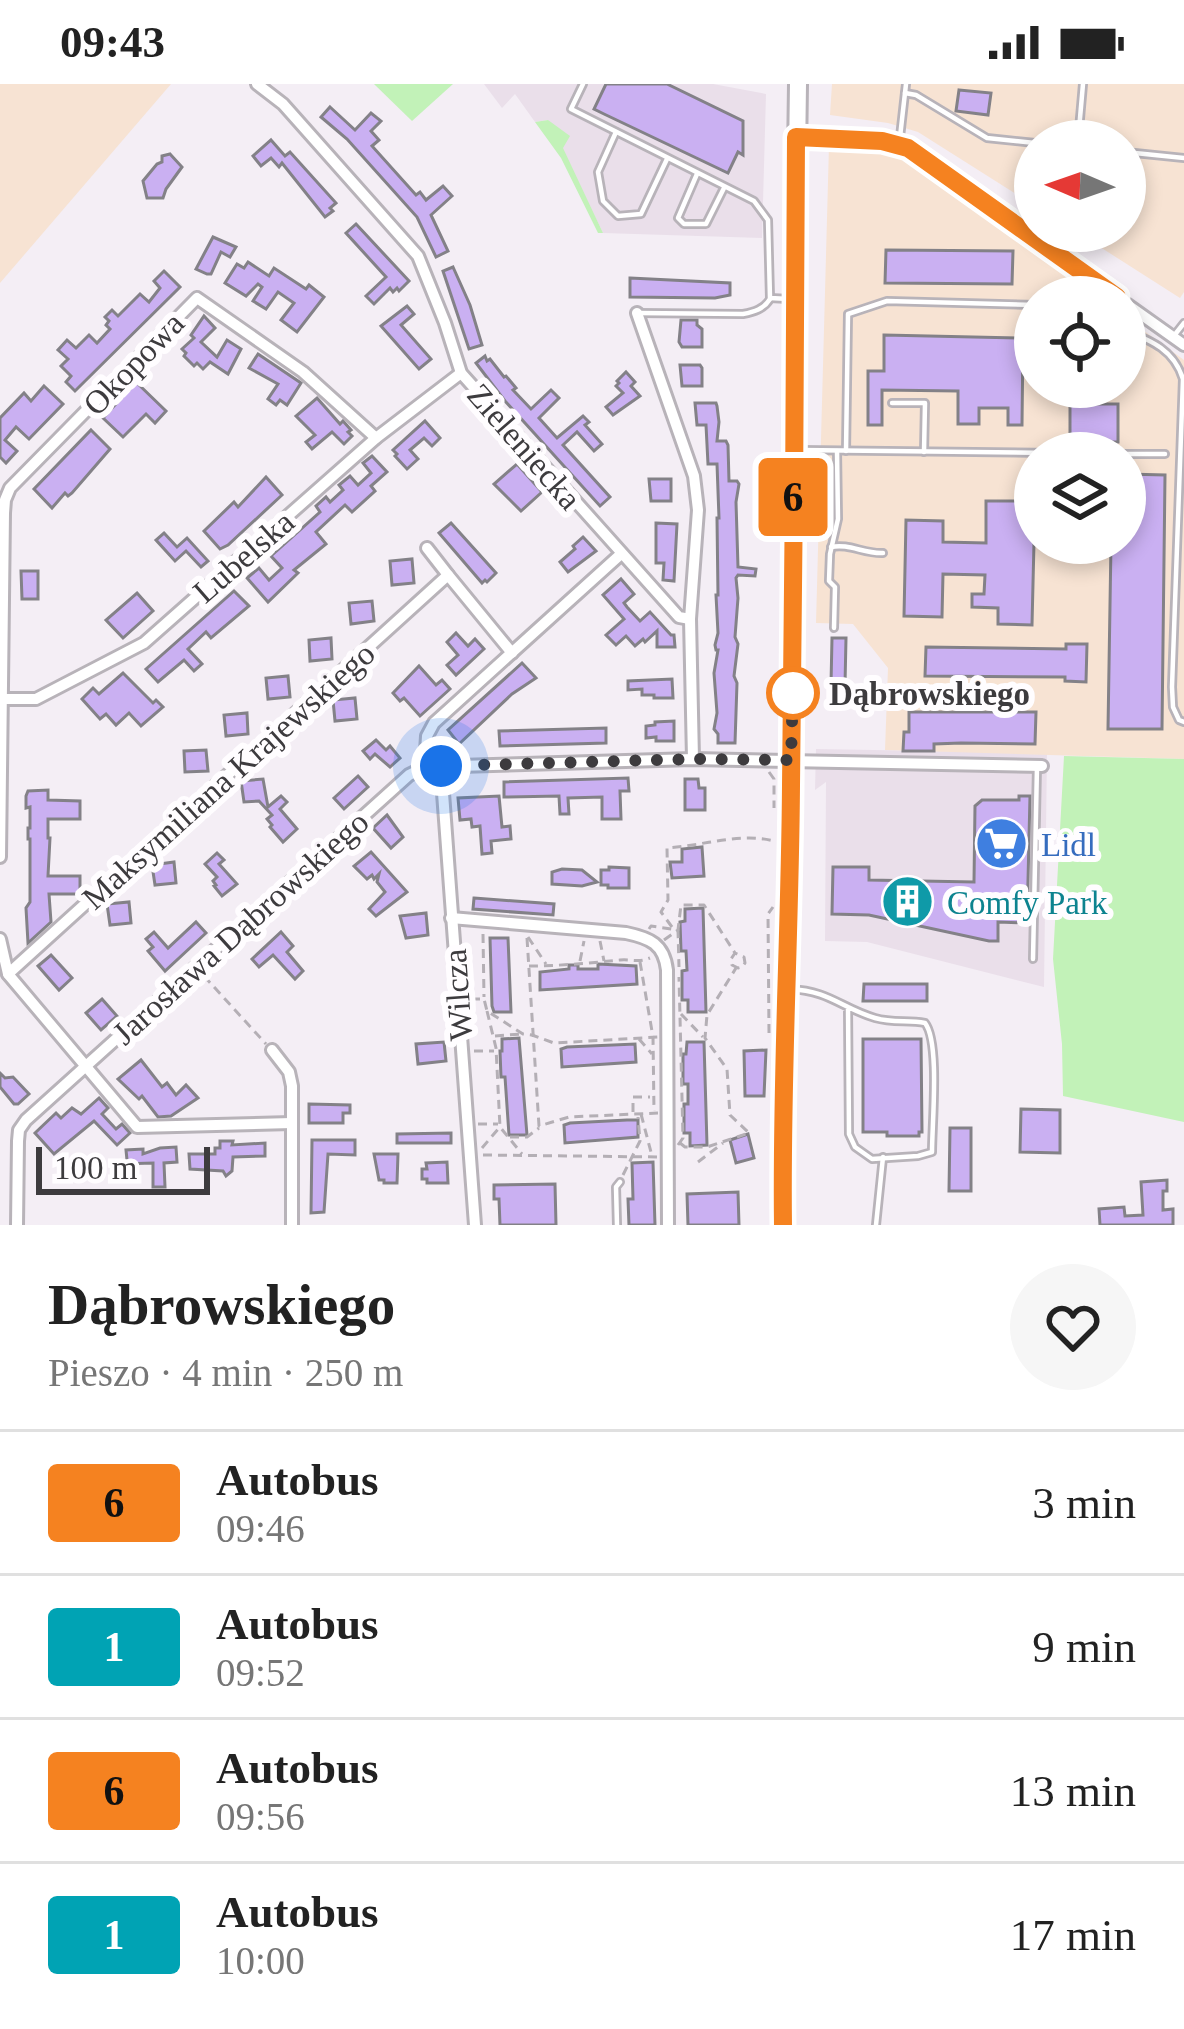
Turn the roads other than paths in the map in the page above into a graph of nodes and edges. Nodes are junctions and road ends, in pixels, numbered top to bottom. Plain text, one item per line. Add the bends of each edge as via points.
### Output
1 (257, 84) edge
2 (583, 84) edge
3 (798, 84) edge
4 (906, 84) edge
5 (1083, 84) edge
6 (905, 94) junction
7 (1080, 120) edge
8 (616, 132) junction
9 (796, 137) junction
10 (1014, 141) edge
11 (899, 146) junction
12 (1146, 154) edge
13 (1184, 158) edge
14 (667, 159) junction
15 (697, 174) junction
16 (724, 188) junction
17 (1065, 252) edge
18 (1064, 260) junction
19 (1087, 276) edge
20 (770, 298) junction
21 (794, 299) junction
22 (1014, 305) edge
23 (637, 313) joint
24 (1146, 318) edge
25 (1184, 322) edge
26 (1173, 337) junction
27 (1146, 339) edge
28 (1184, 345) edge
29 (461, 373) junction
30 (892, 403) dead end
31 (376, 438) junction
32 (793, 450) junction
33 (837, 451) junction
34 (846, 451) junction
35 (924, 452) junction
36 (1014, 453) edge
37 (1146, 454) edge
38 (1165, 454) dead end
39 (1180, 538) edge
40 (831, 547) junction
41 (427, 548) dead end
42 (883, 553) dead end
43 (620, 554) junction
44 (448, 575) junction
45 (690, 619) junction
46 (833, 628) dead end
47 (512, 652) junction
48 (4, 699) junction
49 (1184, 722) edge
50 (693, 759) junction
51 (791, 760) junction
52 (441, 766) junction
53 (1039, 766) joint
54 (424, 767) junction
55 (0, 857) edge
56 (452, 918) junction
57 (0, 939) edge
58 (1034, 959) dead end
59 (8, 974) junction
60 (784, 988) junction
61 (848, 1007) junction
62 (272, 1050) road end
63 (84, 1067) junction
64 (292, 1123) junction
65 (883, 1157) junction
66 (620, 1182) road end
67 (17, 1225) edge
68 (292, 1225) edge
69 (475, 1225) edge
70 (617, 1225) edge
71 (668, 1225) edge
72 (783, 1225) edge
73 (876, 1225) edge

1 - 29 street, Zieleniecka via 418,256
2 - 8 lane via 571,109
3 - 9 main road
4 - 6 lane
5 - 7 lane
6 - 10 lane via 987,139
6 - 11 lane
8 - 14 lane
8 - 14 lane via 598,172 603,201 618,216 640,214
9 - 11 street
9 - 21 main road
11 - 18 street
12 - 13 lane
14 - 15 lane
15 - 16 lane
15 - 16 lane via 679,218 684,224 706,224
16 - 20 lane via 754,202 768,220
17 - 18 lane
18 - 19 street
20 - 21 lane
20 - 23 lane via 743,314
21 - 32 main road
22 - 34 lane via 886,302 848,314
23 - 45 street via 694,476
24 - 26 street
25 - 26 lane
26 - 28 street
27 - 39 lane via 1173,356 1183,379
29 - 31 street, Lubelska
29 - 43 street, Zieleniecka
30 - 35 lane via 925,403
31 - 48 street, Lubelska via 144,643 35,699
31 - 48 street, Okopowa via 303,372 197,298 10,488
32 - 33 lane
32 - 51 main road
33 - 34 lane
33 - 40 lane
34 - 35 lane
35 - 36 lane
37 - 38 lane
39 - 49 lane via 1172,687
40 - 42 lane
40 - 46 lane
41 - 44 street
43 - 45 street, Zieleniecka via 679,617
43 - 47 street
44 - 47 street
44 - 59 street, Maksymiliana Krajewskiego
45 - 50 street
47 - 54 street via 434,723
48 - 55 street
50 - 51 street
50 - 52 street
51 - 53 street
51 - 60 main road
52 - 54 street
52 - 56 street, Wilcza
53 - 58 lane
54 - 63 street, Jarosława Dąbrowskiego
56 - 69 street, Wilcza
56 - 71 street via 646,937 658,945 667,963
57 - 59 street
59 - 63 street
60 - 61 lane via 824,993
60 - 72 main road
61 - 65 lane via 849,1135 872,1160
61 - 65 lane via 931,1030 932,1152
62 - 64 street via 289,1072
63 - 64 street via 136,1127
63 - 67 street, Jarosława Dąbrowskiego via 19,1130
64 - 68 street
65 - 73 lane
66 - 70 lane

